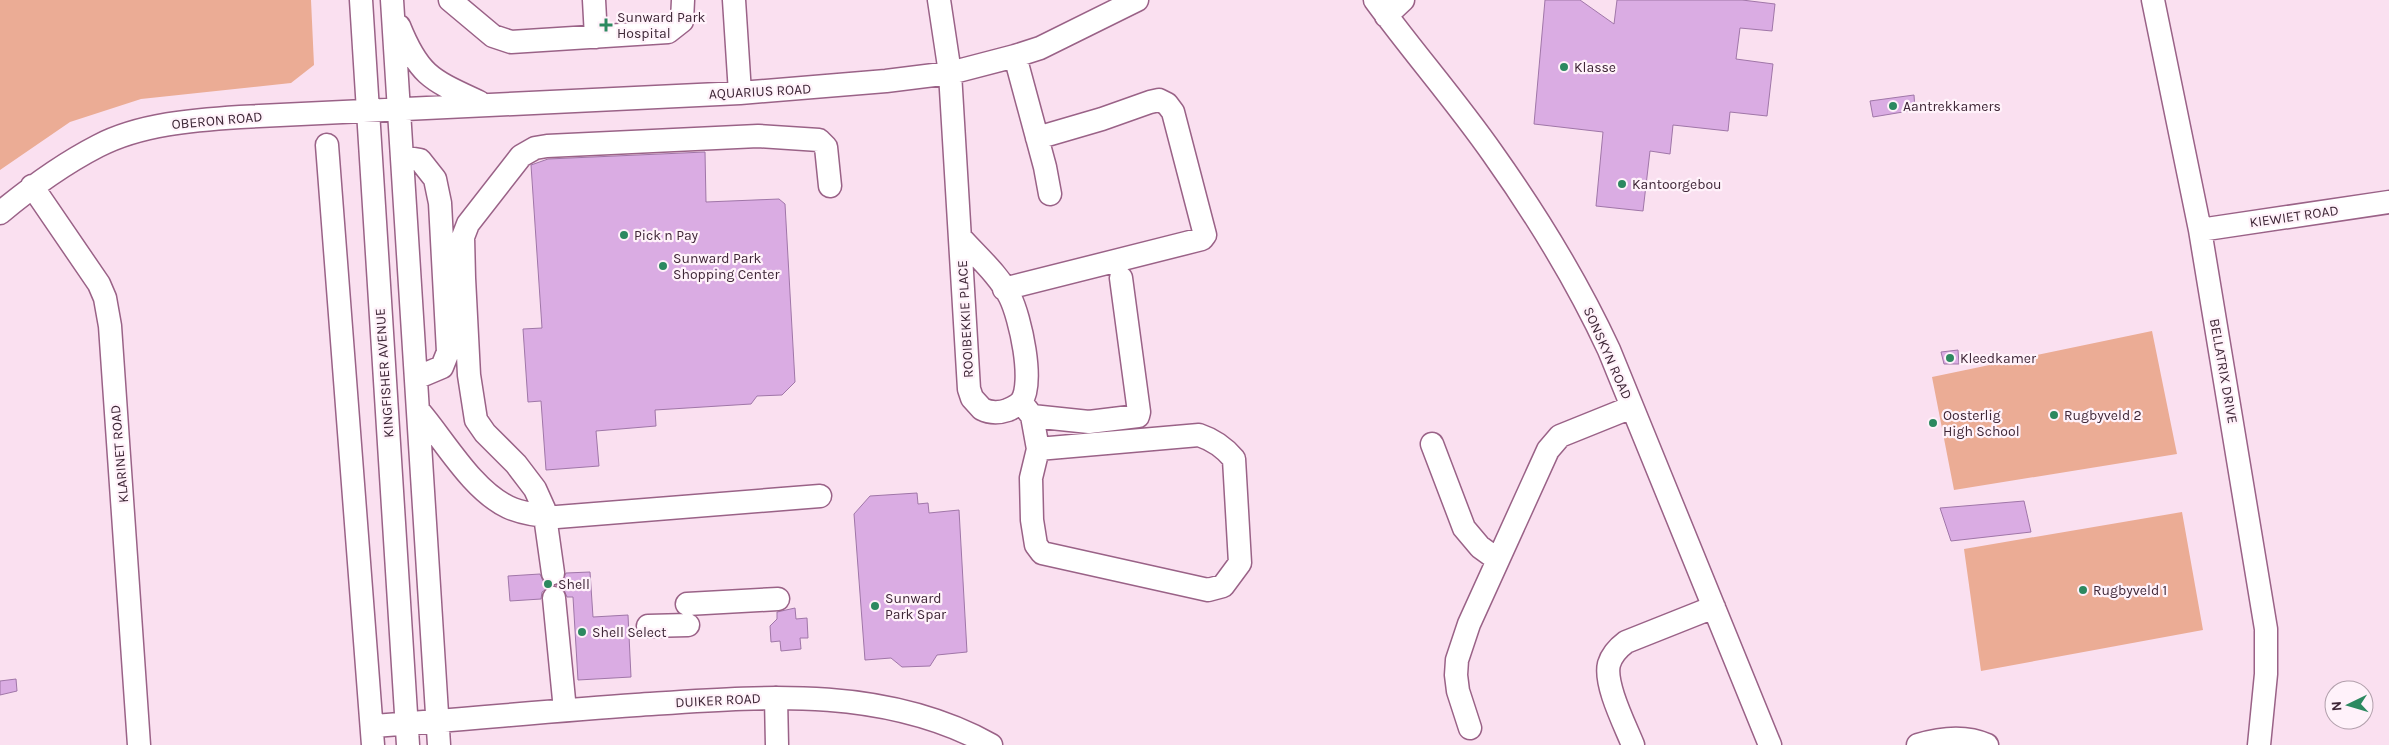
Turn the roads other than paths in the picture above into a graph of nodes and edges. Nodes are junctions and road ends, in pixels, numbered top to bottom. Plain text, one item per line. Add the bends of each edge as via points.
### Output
1 (360, 0) edge
2 (450, 0) edge
3 (594, 0) edge
4 (683, 0) edge
5 (734, 0) edge
6 (939, 0) edge
7 (1137, 0) edge
8 (1403, 0) edge
9 (2153, 0) edge
10 (393, 6) edge
11 (1381, 8) edge
12 (596, 37) junction
13 (1015, 56) junction
14 (950, 73) junction
15 (740, 93) junction
16 (483, 104) junction
17 (399, 109) junction
18 (368, 111) junction
19 (1037, 138) junction
20 (327, 145) dead end
21 (403, 157) junction
22 (32, 186) junction
23 (830, 186) dead end
24 (1050, 194) dead end
25 (2389, 202) edge
26 (0, 213) edge
27 (2200, 230) junction
28 (961, 238) junction
29 (1121, 278) dead end
30 (1004, 289) junction
31 (416, 378) junction
32 (1632, 407) junction
33 (1026, 409) junction
34 (419, 411) junction
35 (1432, 444) dead end
36 (1038, 449) junction
37 (820, 496) dead end
38 (546, 516) junction
39 (1498, 560) junction
40 (553, 574) dead end
41 (554, 598) dead end
42 (778, 599) dead end
43 (1714, 607) junction
44 (648, 626) dead end
45 (776, 698) junction
46 (565, 710) junction
47 (438, 721) junction
48 (1470, 728) dead end
49 (407, 734) edge
50 (372, 736) edge
51 (139, 745) edge
52 (439, 745) edge
53 (777, 745) edge
54 (991, 745) edge
55 (1633, 745) edge
56 (1770, 745) edge
57 (1918, 745) edge
58 (1987, 745) edge
59 (2259, 745) edge

1 - 18 street, KINGFISHER AVENUE
2 - 12 street via 493,36 511,42
3 - 12 street
4 - 12 street via 682,21 668,32
5 - 15 street
6 - 14 street, ROOIBEKKIE PLACE
7 - 13 street, AQUARIUS ROAD via 1040,48
8 - 11 street
9 - 27 street, BELLATRIX DRIVE
10 - 16 street via 408,48 428,76
10 - 17 street
11 - 32 street, SONSKYN ROAD via 1492,152 1539,222 1588,305
13 - 14 street, AQUARIUS ROAD
13 - 19 street
14 - 15 street, AQUARIUS ROAD
14 - 28 street, ROOIBEKKIE PLACE
15 - 16 street, AQUARIUS ROAD
16 - 17 street, AQUARIUS ROAD
17 - 18 street, AQUARIUS ROAD
17 - 21 street
18 - 22 street, OBERON ROAD via 240,117 163,126 99,145
18 - 49 street, KINGFISHER AVENUE
19 - 24 street
19 - 30 street via 1150,102 1159,100 1167,104 1173,112 1204,235 1202,239
20 - 50 street
21 - 31 street
21 - 31 street via 420,160 435,179 440,203 448,352 442,367
22 - 26 street, OBERON ROAD
22 - 51 street, KLARINET ROAD via 89,267 105,298 110,326
23 - 38 street via 826,147 818,140 758,136 547,146 535,148 522,156 468,224 463,237 469,375 476,420 526,477
25 - 27 street, KIEWIET ROAD
27 - 59 street, BELLATRIX DRIVE via 2266,629 2266,674
28 - 30 street, ROOIBEKKIE PLACE
28 - 33 street, ROOIBEKKIE PLACE via 968,379 972,398 982,409 993,412
29 - 33 street via 1138,416 1089,422
30 - 33 street, ROOIBEKKIE PLACE via 1016,312 1025,359
31 - 34 street
32 - 39 street via 1555,440
32 - 43 street, SONSKYN ROAD
33 - 36 street
34 - 38 street via 472,478 489,494 508,507
34 - 47 street
35 - 39 street via 1464,528 1480,548
36 - 36 street via 1198,435 1210,439 1225,448 1234,459 1240,563 1222,586 1208,590 1042,554 1036,545 1032,520 1031,478
37 - 38 street
38 - 40 street
39 - 48 street via 1469,624 1457,660 1458,691
41 - 46 street
42 - 44 street via 688,615
43 - 55 street via 1626,642 1616,650 1608,675
43 - 56 street, SONSKYN ROAD
45 - 46 street, DUIKER ROAD
45 - 53 street
45 - 54 street, DUIKER ROAD via 868,703 914,713 957,728
46 - 47 street, DUIKER ROAD
47 - 49 street, DUIKER ROAD
47 - 52 street
49 - 50 street, DUIKER ROAD
57 - 58 street via 1957,738

